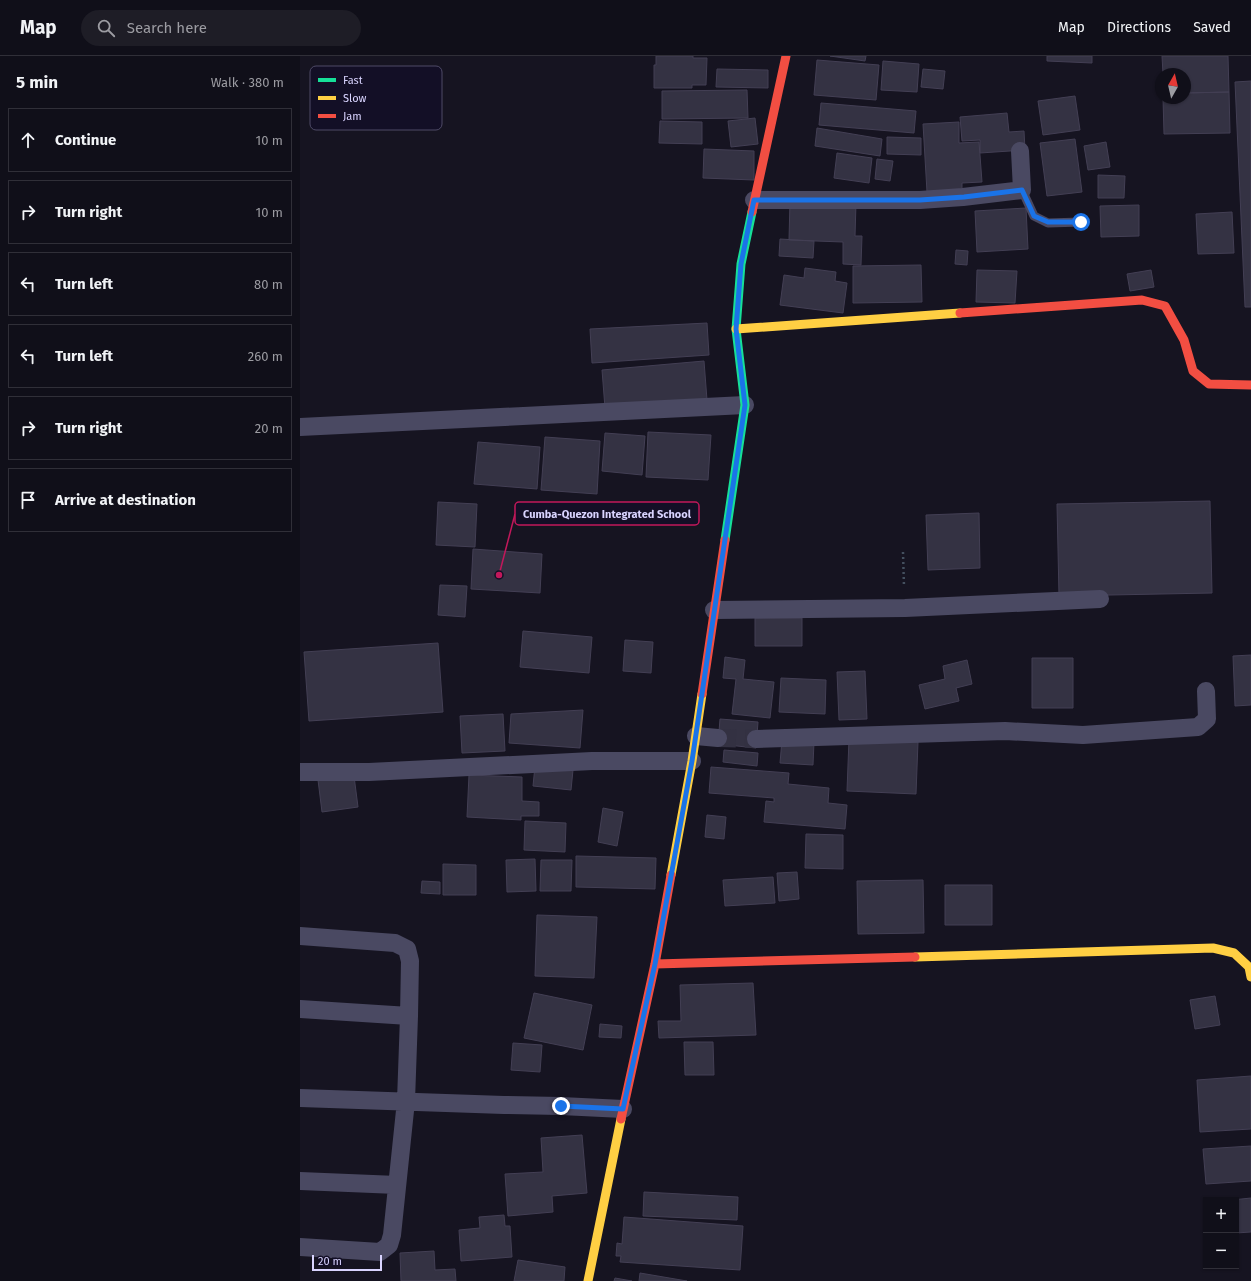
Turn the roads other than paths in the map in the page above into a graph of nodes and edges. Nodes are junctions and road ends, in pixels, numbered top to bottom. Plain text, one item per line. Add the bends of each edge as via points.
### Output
1 (786, 56) edge
2 (1020, 151) dead end
3 (1022, 190) junction
4 (754, 200) junction
5 (1081, 222) dead end
6 (736, 329) junction
7 (1251, 385) edge
8 (745, 405) junction
9 (300, 427) edge
10 (1100, 599) dead end
11 (714, 610) junction
12 (1206, 691) dead end
13 (696, 736) junction
14 (718, 738) tunnel mouth
15 (756, 739) tunnel mouth
16 (692, 761) junction
17 (300, 772) edge
18 (300, 936) edge
19 (655, 964) junction
20 (1251, 977) edge
21 (300, 1009) edge
22 (409, 1016) junction
23 (300, 1098) edge
24 (406, 1101) junction
25 (623, 1109) junction
26 (300, 1181) edge
27 (398, 1185) junction
28 (300, 1247) edge
29 (588, 1281) edge

1 - 4 street
2 - 3 street
3 - 4 street via 920,200
3 - 5 lane via 1034,216 1048,222
4 - 6 street via 741,264
6 - 7 street via 1142,300 1165,306 1184,340 1193,371 1209,384
6 - 8 street
8 - 9 street
8 - 11 street
10 - 11 street via 905,608
11 - 13 street
12 - 15 street via 1206,719 1198,727 1083,735 1005,731
13 - 14 street
13 - 16 street
16 - 17 street via 592,761 369,772
16 - 19 street
18 - 22 street via 395,942 407,949 410,961
19 - 20 street via 1213,948 1234,953 1249,966
19 - 25 street
21 - 22 street
22 - 24 street
23 - 24 street
24 - 25 street
24 - 27 street
25 - 29 street
26 - 27 street
27 - 28 street via 392,1235 389,1245 380,1252

